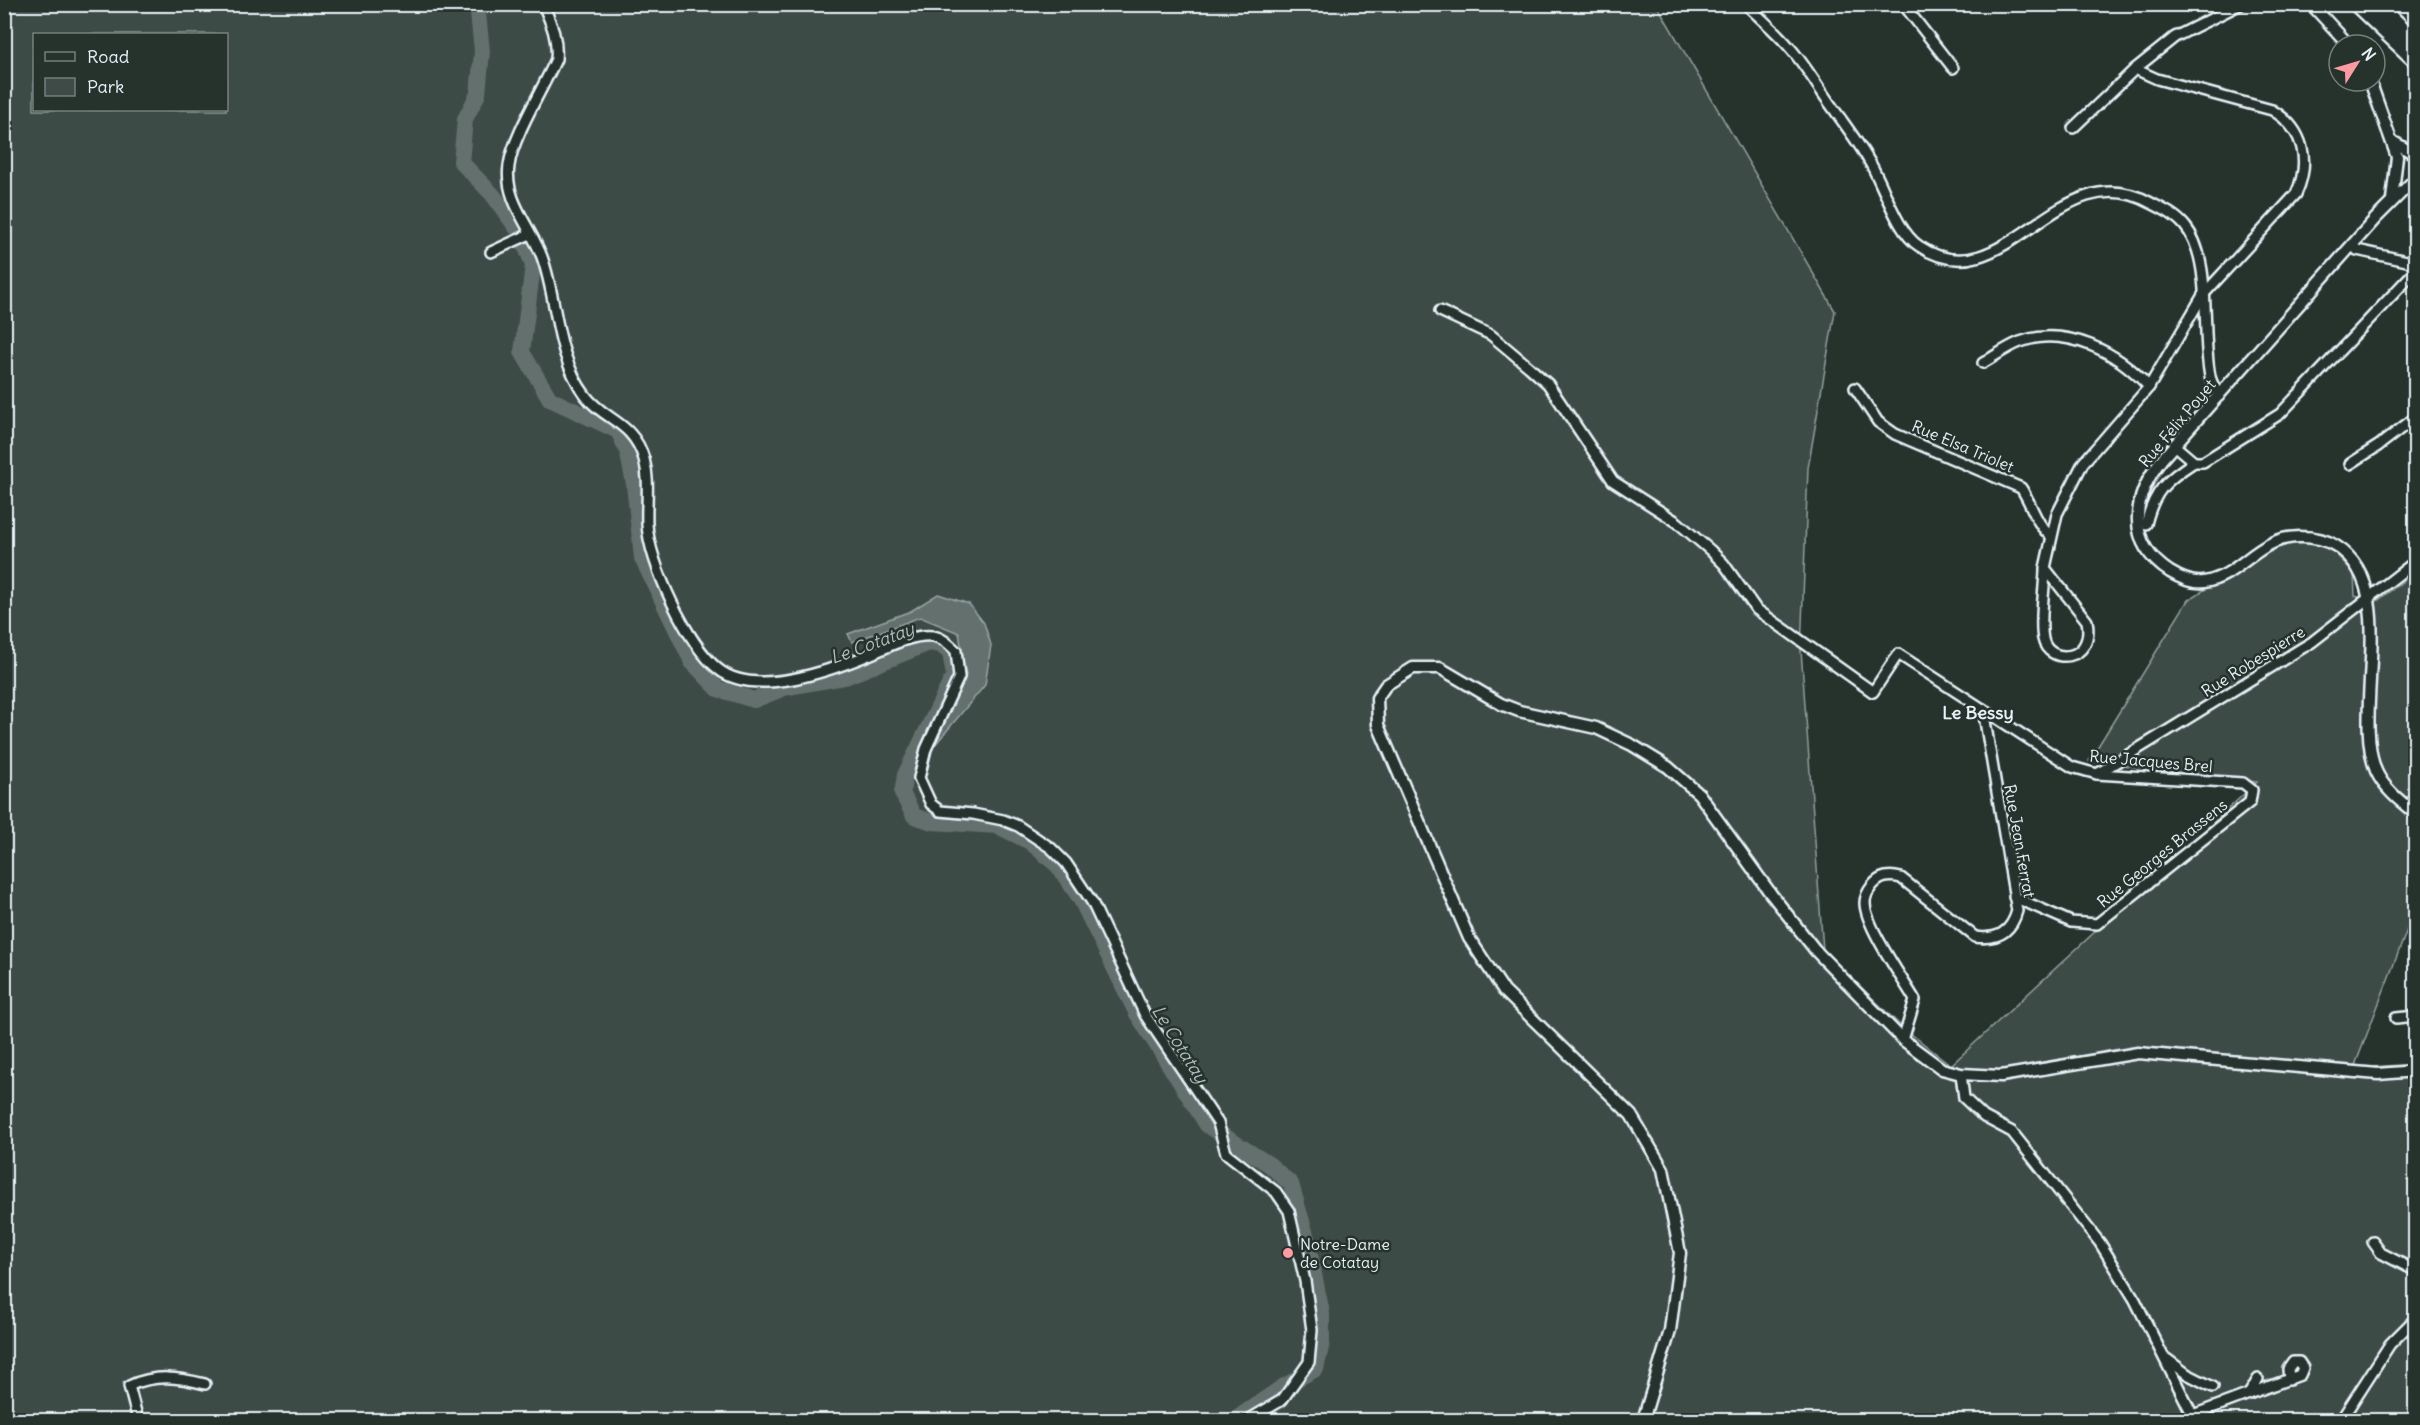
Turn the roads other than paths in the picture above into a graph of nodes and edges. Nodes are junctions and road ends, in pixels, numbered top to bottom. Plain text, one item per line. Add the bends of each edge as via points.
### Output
1 (543, 4) edge
2 (1746, 4) edge
3 (1903, 4) edge
4 (2241, 4) edge
5 (2311, 4) edge
6 (2357, 4) edge
7 (2376, 4) edge
8 (2338, 33) edge
9 (2415, 42) edge
10 (2415, 60) edge
11 (1953, 68) dead end
12 (2135, 69) junction
13 (2374, 93) edge
14 (2073, 128) dead end
15 (2392, 141) junction
16 (2415, 155) edge
17 (2415, 178) edge
18 (2392, 200) junction
19 (529, 234) junction
20 (2352, 245) junction
21 (491, 252) dead end
22 (2415, 263) edge
23 (2415, 270) edge
24 (2203, 295) junction
25 (1440, 311) dead end
26 (1983, 363) dead end
27 (2149, 387) junction
28 (1855, 388) dead end
29 (2219, 396) junction
30 (2415, 417) edge
31 (2174, 445) junction
32 (2198, 462) junction
33 (2350, 464) dead end
34 (2146, 524) dead end
35 (2051, 536) junction
36 (2415, 561) edge
37 (2045, 568) junction
38 (2367, 598) junction
39 (1983, 709) junction
40 (2097, 774) junction
41 (2252, 790) joint
42 (2415, 814) edge
43 (2014, 897) junction
44 (2415, 1016) edge
45 (2396, 1018) dead end
46 (1903, 1040) junction
47 (2415, 1071) edge
48 (1961, 1074) junction
49 (2373, 1242) dead end
50 (2415, 1270) edge
51 (2415, 1318) edge
52 (2165, 1358) junction
53 (2258, 1379) dead end
54 (2289, 1380) dead end
55 (205, 1384) dead end
56 (2213, 1387) dead end
57 (2249, 1394) junction
58 (2194, 1418) edge
59 (138, 1420) edge
60 (1248, 1420) edge
61 (1643, 1420) edge
62 (2341, 1420) edge

1 - 19 street via 553,26 556,59 513,150 508,182
2 - 24 street via 1797,56 1869,161 1905,232 1919,246 1951,257 1983,257 2072,200 2104,191 2140,196 2185,225 2197,245
3 - 11 street
4 - 12 street via 2175,37
5 - 8 street
6 - 10 highway
7 - 9 highway
12 - 14 street
12 - 24 street via 2157,79 2272,110 2289,122 2303,147 2303,179 2296,194
13 - 15 street
15 - 16 street
15 - 18 street via 2397,157
17 - 18 street, Rue Félix Poyet
18 - 20 street, Rue Félix Poyet
19 - 21 street
19 - 60 street via 542,258 556,327 574,376 584,395 624,426 643,458 654,565 702,653 719,670 734,677 768,682 842,666 913,638 932,636 956,651 959,677 922,760 920,778 928,797 940,811 973,814 1018,826 1066,863 1092,902 1145,1015 1218,1123 1226,1153 1276,1192 1288,1211 1312,1330 1309,1362 1272,1407
20 - 22 street via 2357,250
20 - 29 street, Rue Félix Poyet
23 - 32 street via 2280,414
24 - 27 street
24 - 29 street via 2210,378
25 - 39 street, Rue Jacques Brel via 1491,335 1548,384 1613,481 1677,522 1710,550 1756,609 1873,692 1898,654
26 - 27 street via 2020,342 2054,335 2105,352 2136,372
27 - 35 street via 2083,463 2057,514
28 - 35 street, Rue Elsa Triolet via 1878,422 1895,434 2021,488 2040,528
29 - 31 street, Rue Félix Poyet
30 - 33 street
31 - 32 street
31 - 38 street, Rue Félix Poyet via 2151,472 2138,508 2137,527 2146,550 2158,564 2182,580 2203,582 2228,572 2271,542 2286,537 2313,537 2349,556 2362,578
32 - 34 street via 2161,488 2151,503
35 - 37 street
36 - 38 street, Rue Robespierre
37 - 37 street via 2043,640 2052,652 2078,654 2086,645 2087,621
38 - 40 street, Rue Robespierre via 2312,642
38 - 42 street, Rue Félix Poyet via 2369,738 2376,770 2387,789
39 - 40 street, Rue Jacques Brel via 2072,767
39 - 43 street, Rue Jean Ferrat
40 - 41 street, Rue Jacques Brel via 2243,783
41 - 43 street, Rue Georges Brassens via 2250,802 2097,924 2071,922
43 - 46 street, Rue Jean Ferrat via 2017,911 2013,925 2000,936 1975,938 1901,878 1889,875 1875,881 1864,902 1869,920 1915,999
44 - 45 street
46 - 48 street via 1942,1069
46 - 61 street via 1816,951 1699,794 1668,767 1596,728 1501,704 1440,668 1413,668 1379,694 1377,718 1387,752 1469,938 1504,991 1631,1115 1663,1169 1680,1253 1670,1331
47 - 48 street via 2378,1074 2138,1053 2001,1076
48 - 52 street via 1964,1098 1984,1117 2012,1132 2100,1243 2136,1300
49 - 50 street via 2381,1253
51 - 62 street via 2390,1344
52 - 56 street
52 - 58 street
53 - 57 street
54 - 57 street
55 - 59 street via 177,1377 145,1379 129,1386
57 - 58 street

